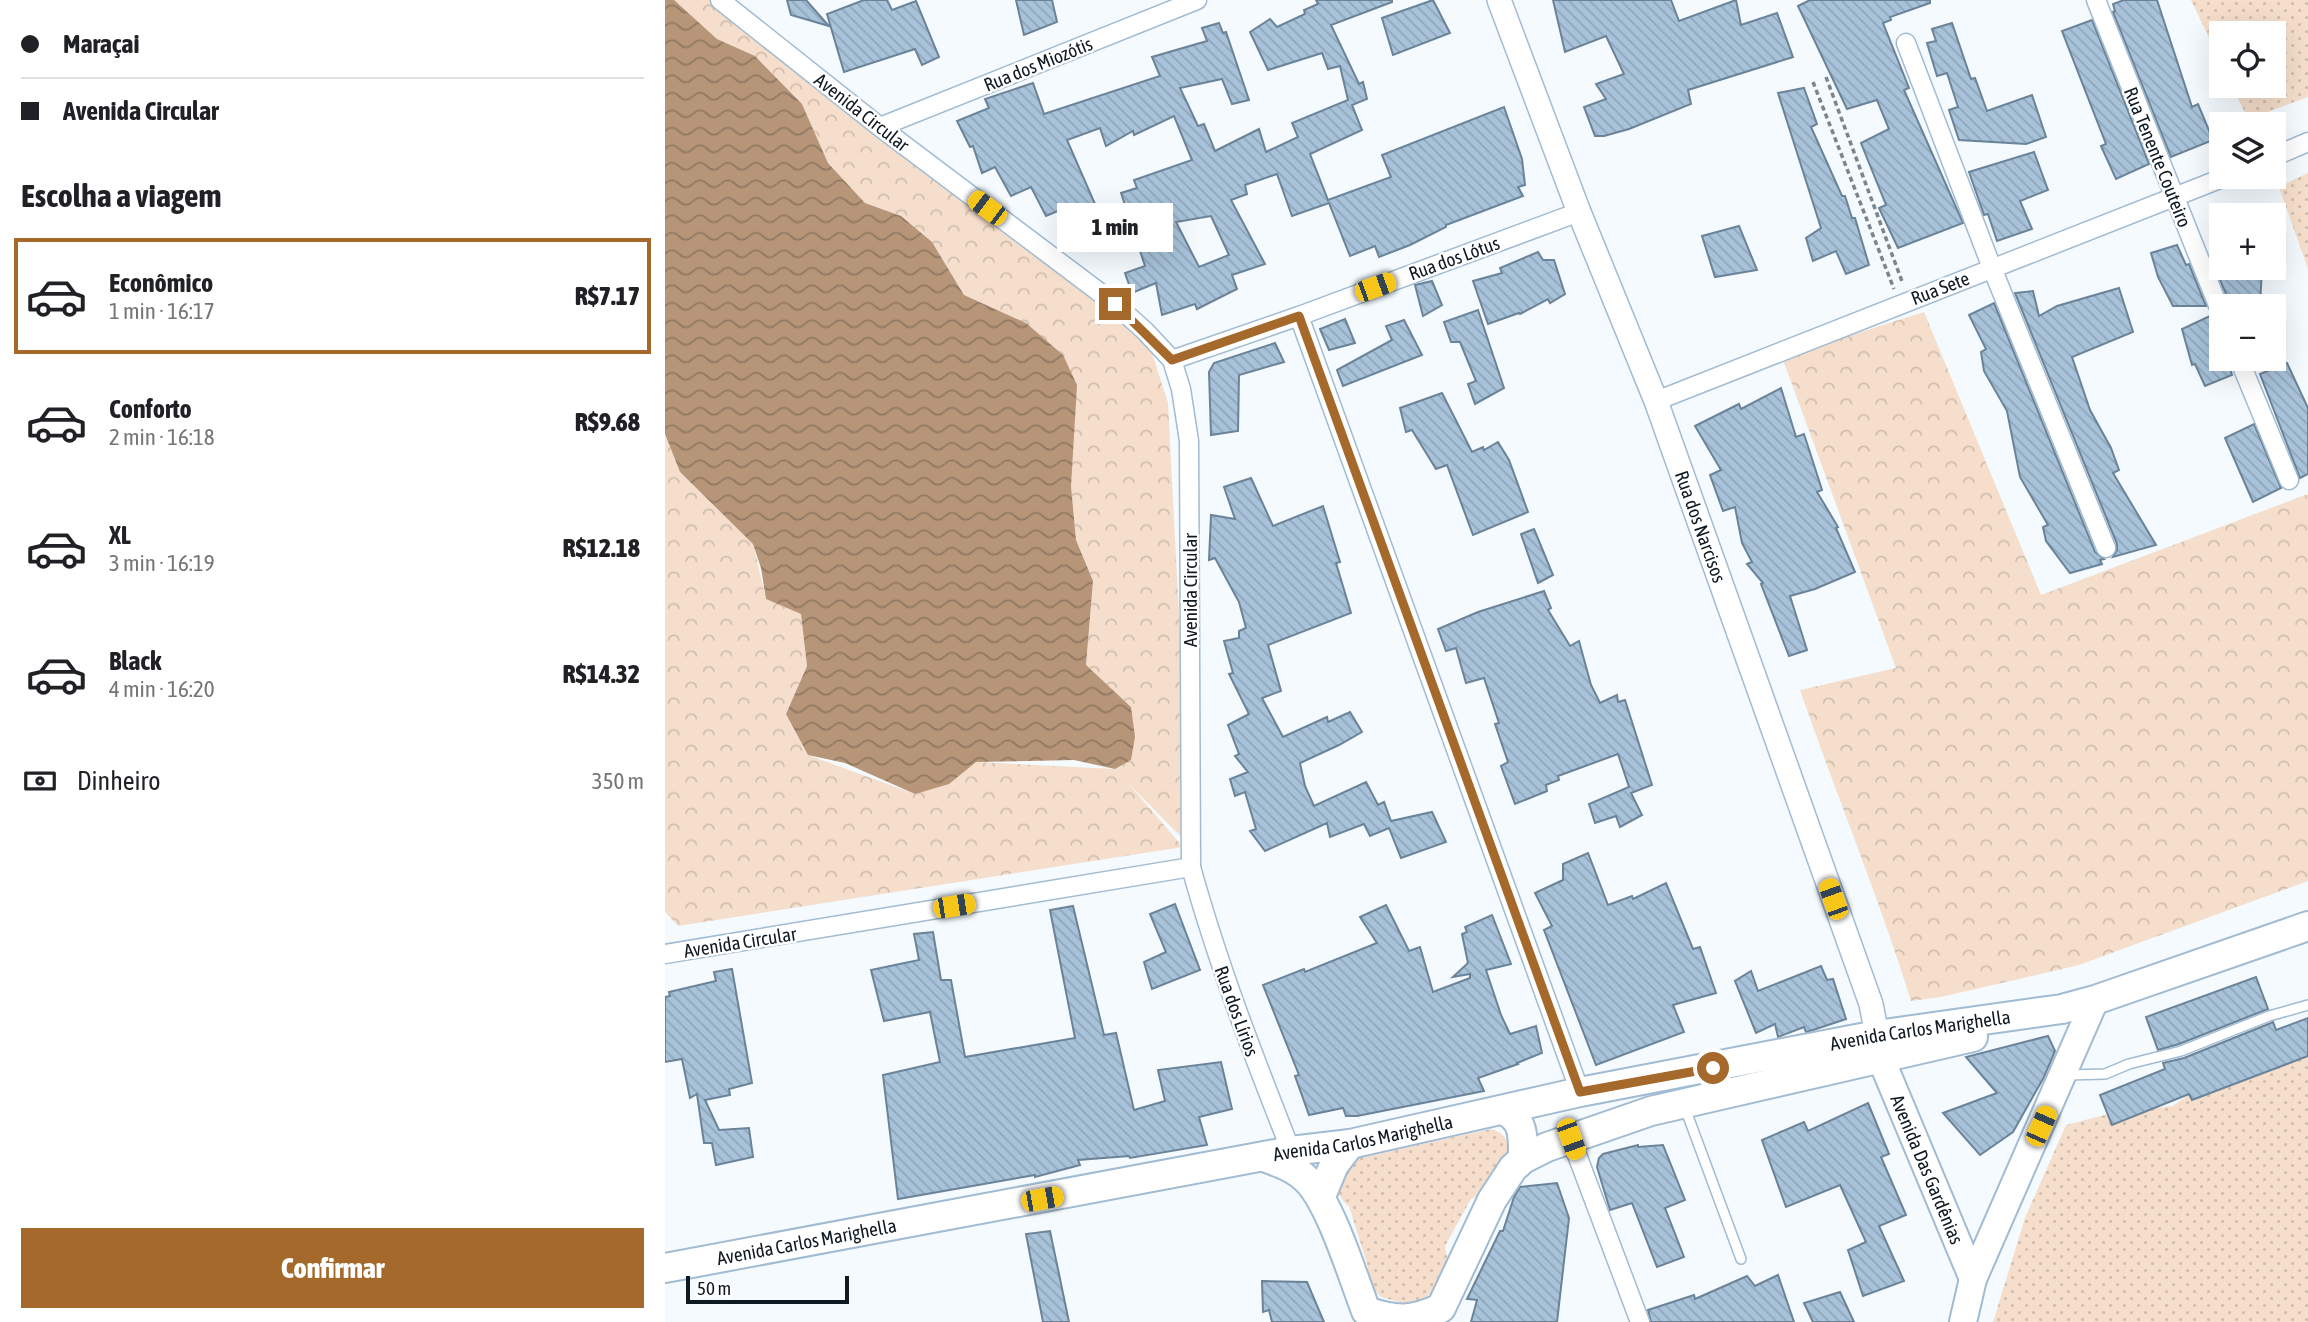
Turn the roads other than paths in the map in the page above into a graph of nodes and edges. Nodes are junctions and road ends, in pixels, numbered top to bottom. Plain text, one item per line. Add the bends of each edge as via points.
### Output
1 (720, 0) edge
2 (1197, 0) edge
3 (1499, 0) edge
4 (2096, 0) edge
5 (1906, 43) dead end
6 (880, 127) junction
7 (2308, 142) edge
8 (2286, 151) edge
9 (2209, 183) edge
10 (2173, 198) junction
11 (1579, 212) junction
12 (1992, 268) junction
13 (2213, 294) edge
14 (1299, 316) junction
15 (1172, 360) junction
16 (2244, 371) edge
17 (1656, 401) junction
18 (2290, 481) dead end
19 (2106, 548) dead end
20 (1191, 867) junction
21 (2308, 926) edge
22 (665, 954) edge
23 (2095, 1000) junction
24 (2308, 1005) edge
25 (1879, 1047) junction
26 (2064, 1074) junction
27 (1580, 1092) junction
28 (1683, 1104) junction
29 (1503, 1110) junction
30 (1571, 1139) junction
31 (1350, 1144) junction
32 (1278, 1154) junction
33 (1523, 1159) junction
34 (1321, 1196) junction
35 (1741, 1259) dead end
36 (665, 1268) edge
37 (1973, 1279) junction
38 (1439, 1315) edge
39 (1368, 1317) edge
40 (1640, 1322) edge
41 (1963, 1322) edge

1 - 6 street, Avenida Circular
2 - 6 street, Rua dos Miozótis
3 - 11 street, Rua dos Narcisos
4 - 10 street, Rua Tenente Couteiro
5 - 12 street
6 - 15 street, Avenida Circular via 1115,304
7 - 8 street
9 - 10 street, Rua Sete
10 - 12 street, Rua Sete
10 - 13 street, Rua Tenente Couteiro
11 - 14 street, Rua dos Lótus
11 - 17 street, Rua dos Narcisos
12 - 17 street, Rua Sete
12 - 19 street
14 - 15 street, Rua dos Lótus
14 - 27 street
15 - 20 street, Avenida Circular via 1189,441
16 - 18 street
17 - 25 street, Rua dos Narcisos via 1871,1004
20 - 22 street, Avenida Circular
20 - 32 street, Rua dos Lírios
21 - 23 main road, Avenida Carlos Marighella
23 - 25 main road, Avenida Carlos Marighella
23 - 26 main road, Avenida Das Gardênias
24 - 26 lane via 2105,1074
25 - 27 main road, Avenida Carlos Marighella
25 - 28 main road, Avenida Carlos Marighella
25 - 37 main road, Avenida Das Gardênias
26 - 37 main road, Avenida Das Gardênias
27 - 29 main road, Avenida Carlos Marighella
28 - 30 main road, Avenida Carlos Marighella
28 - 35 lane
29 - 31 main road, Avenida Carlos Marighella
29 - 33 main road via 1510,1112 1523,1131
30 - 33 main road, Avenida Carlos Marighella
30 - 40 street
31 - 32 main road, Avenida Carlos Marighella
31 - 34 main road via 1334,1165
32 - 34 main road
32 - 36 main road, Avenida Carlos Marighella
33 - 38 main road via 1492,1200
34 - 39 main road
37 - 41 main road, Avenida Das Gardênias
38 - 39 main road via 1405,1320

